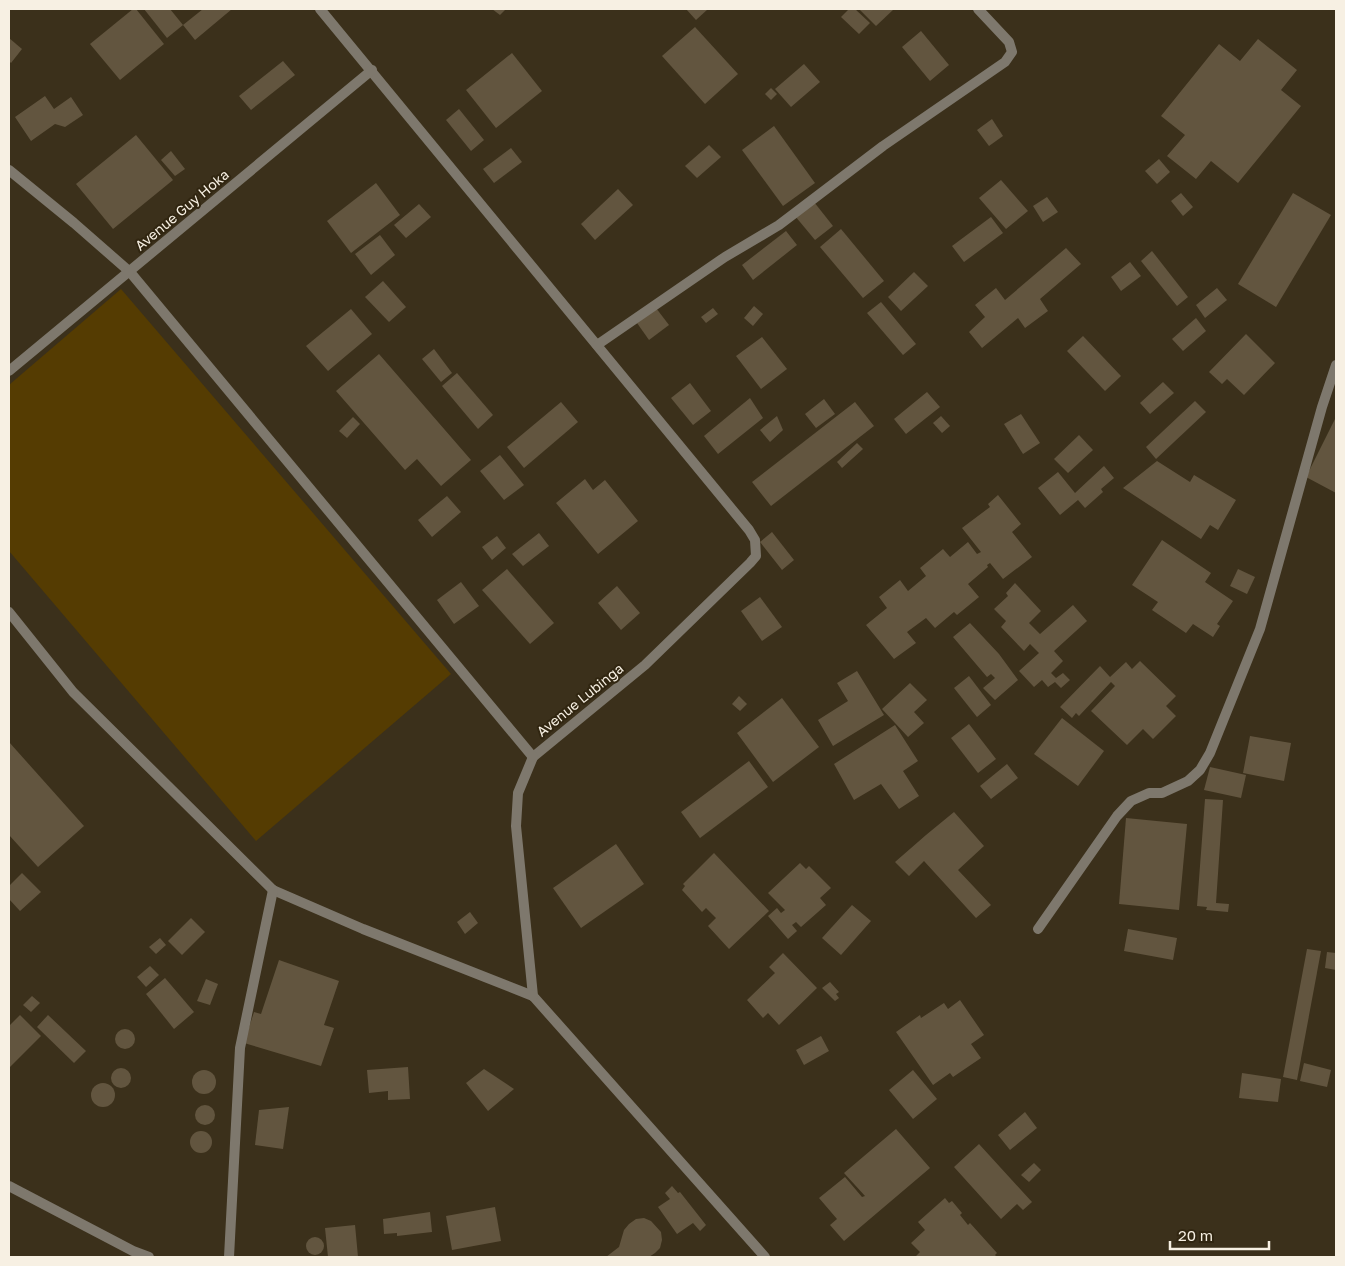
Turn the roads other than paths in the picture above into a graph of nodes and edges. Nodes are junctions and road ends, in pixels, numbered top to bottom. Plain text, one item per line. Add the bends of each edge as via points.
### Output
1 (320, 9) edge
2 (978, 9) edge
3 (372, 70) junction
4 (9, 170) edge
5 (130, 272) junction
6 (597, 345) junction
7 (1336, 365) edge
8 (9, 371) edge
9 (9, 612) edge
10 (532, 757) junction
11 (273, 890) junction
12 (1038, 929) dead end
13 (533, 996) junction
14 (9, 1186) edge
15 (149, 1257) edge
16 (229, 1257) edge
17 (765, 1257) edge

1 - 3 street, Avenue Lubinga
2 - 6 street via 1009,42 1012,52 1005,62 883,146 778,225 725,257
3 - 5 street, Avenue Guy Hoka
3 - 6 street, Avenue Lubinga
4 - 5 street
5 - 8 street, Avenue Guy Hoka
5 - 10 street
6 - 10 street, Avenue Lubinga via 749,530 755,540 756,556 645,666
7 - 12 street via 1260,629 1210,753 1200,770 1188,781 1162,793 1149,793 1126,806
9 - 11 street via 73,692
10 - 13 street via 518,793 516,826
11 - 13 street
11 - 16 street via 240,1048
13 - 17 street
14 - 15 street

